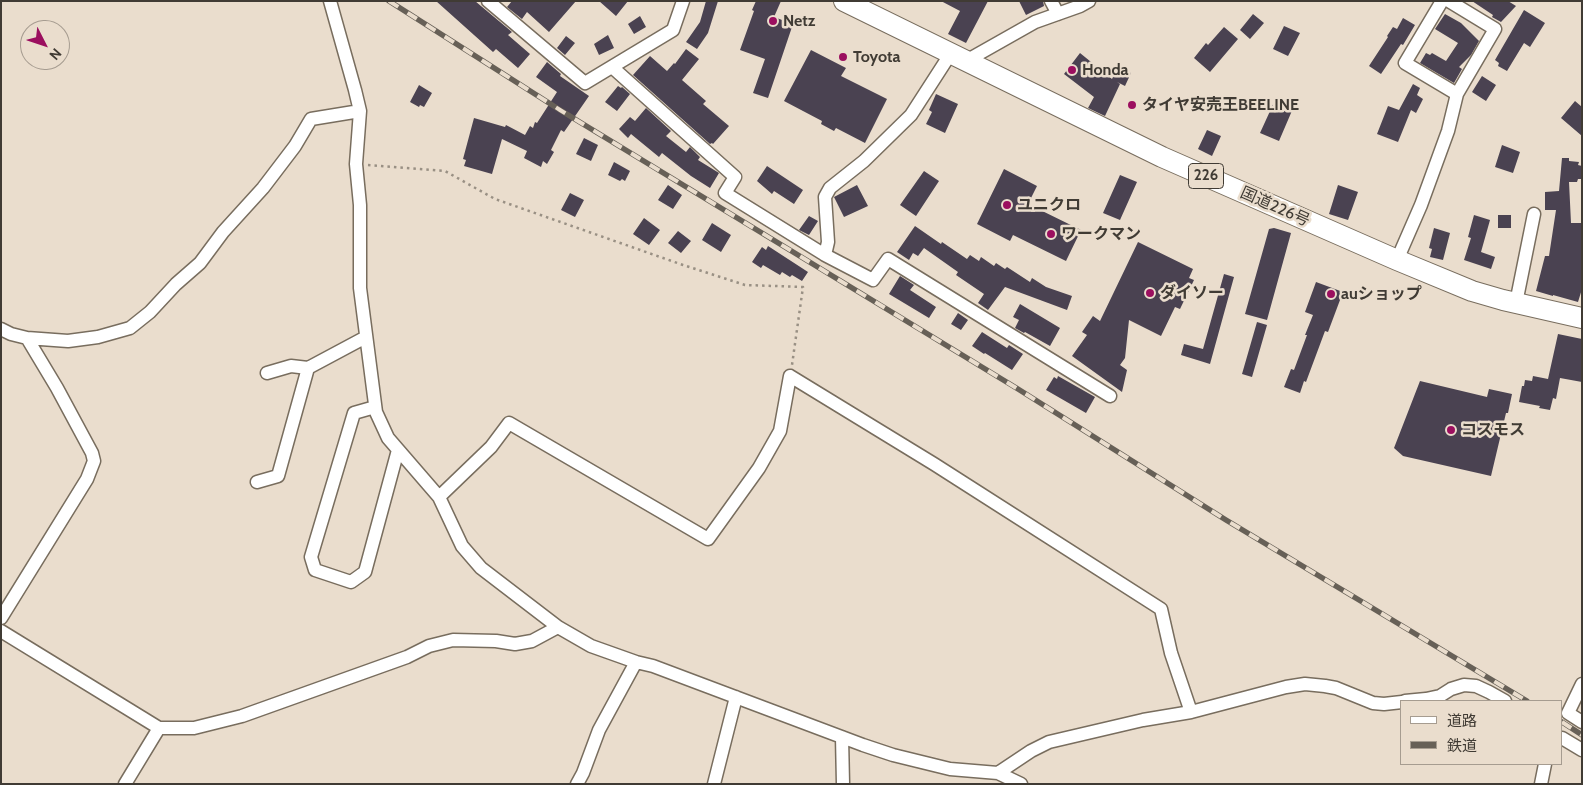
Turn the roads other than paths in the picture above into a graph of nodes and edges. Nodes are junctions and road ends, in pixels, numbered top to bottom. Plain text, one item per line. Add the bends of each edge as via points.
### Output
1 (330, 1) edge
2 (488, 1) edge
3 (683, 1) edge
4 (844, 1) edge
5 (1051, 1) edge
6 (1089, 1) edge
7 (1442, 1) edge
8 (1449, 1) edge
9 (1058, 14) junction
10 (958, 57) junction
11 (612, 66) junction
12 (1457, 94) junction
13 (360, 111) junction
14 (1534, 214) dead end
15 (825, 254) junction
16 (1397, 260) junction
17 (1516, 303) junction
18 (1582, 318) edge
19 (1, 329) edge
20 (366, 337) junction
21 (27, 338) junction
22 (308, 368) junction
23 (267, 373) dead end
24 (1110, 396) dead end
25 (375, 406) junction
26 (398, 450) junction
27 (257, 482) dead end
28 (439, 498) junction
29 (1, 618) edge
30 (558, 627) junction
31 (1, 631) edge
32 (636, 662) junction
33 (1582, 684) edge
34 (736, 697) junction
35 (1410, 700) edge
36 (1502, 700) edge
37 (1400, 701) edge
38 (1191, 712) junction
39 (1582, 722) edge
40 (159, 728) junction
41 (842, 737) junction
42 (1563, 739) edge
43 (1582, 750) edge
44 (1546, 765) edge
45 (998, 773) junction
46 (125, 784) edge
47 (577, 784) edge
48 (714, 784) edge
49 (843, 784) edge
50 (1021, 784) edge
51 (1541, 784) edge

1 - 13 street
2 - 11 street via 585,83
3 - 11 street via 673,30
4 - 10 highway, 国道226号 / 226
5 - 9 street
6 - 9 street
7 - 12 street via 1405,63
8 - 12 street via 1495,29
9 - 10 street
10 - 15 street via 911,115 864,161 830,188 825,197 828,242
10 - 16 highway, 国道226号 / 226 via 1162,158
11 - 15 street via 735,177 725,193
12 - 16 street via 1448,131
13 - 20 street via 356,164 360,204 360,288
13 - 21 street via 311,119 264,188 223,232 200,263 130,328 68,341
14 - 17 street
15 - 24 street via 873,280 888,259
16 - 17 highway, 国道226号 / 226 via 1472,291
17 - 18 highway, 国道226号 / 226
19 - 21 street
20 - 22 street
20 - 25 street
21 - 29 street via 92,452 94,461 87,479
22 - 23 street via 291,366
22 - 27 street via 278,476
25 - 26 street via 388,438
25 - 26 street via 354,413 311,556 315,570 351,582 365,572
26 - 28 street
28 - 30 street via 462,546 481,568
28 - 38 street via 491,447 509,423 708,539 759,468 780,431 790,376 1161,610 1171,653
30 - 32 street via 591,646
30 - 40 street via 532,641 515,644 453,640 428,646 407,657 242,716 194,728
31 - 40 street
32 - 34 street
32 - 47 street via 599,730
33 - 39 street via 1568,713
34 - 41 street
34 - 48 street
35 - 36 street via 1440,696 1464,685 1476,686
37 - 38 street via 1373,703 1336,688 1305,684
38 - 45 street via 1048,742
40 - 46 street
41 - 45 street via 893,755 950,769
41 - 49 street
42 - 43 street
44 - 51 street
45 - 50 street

